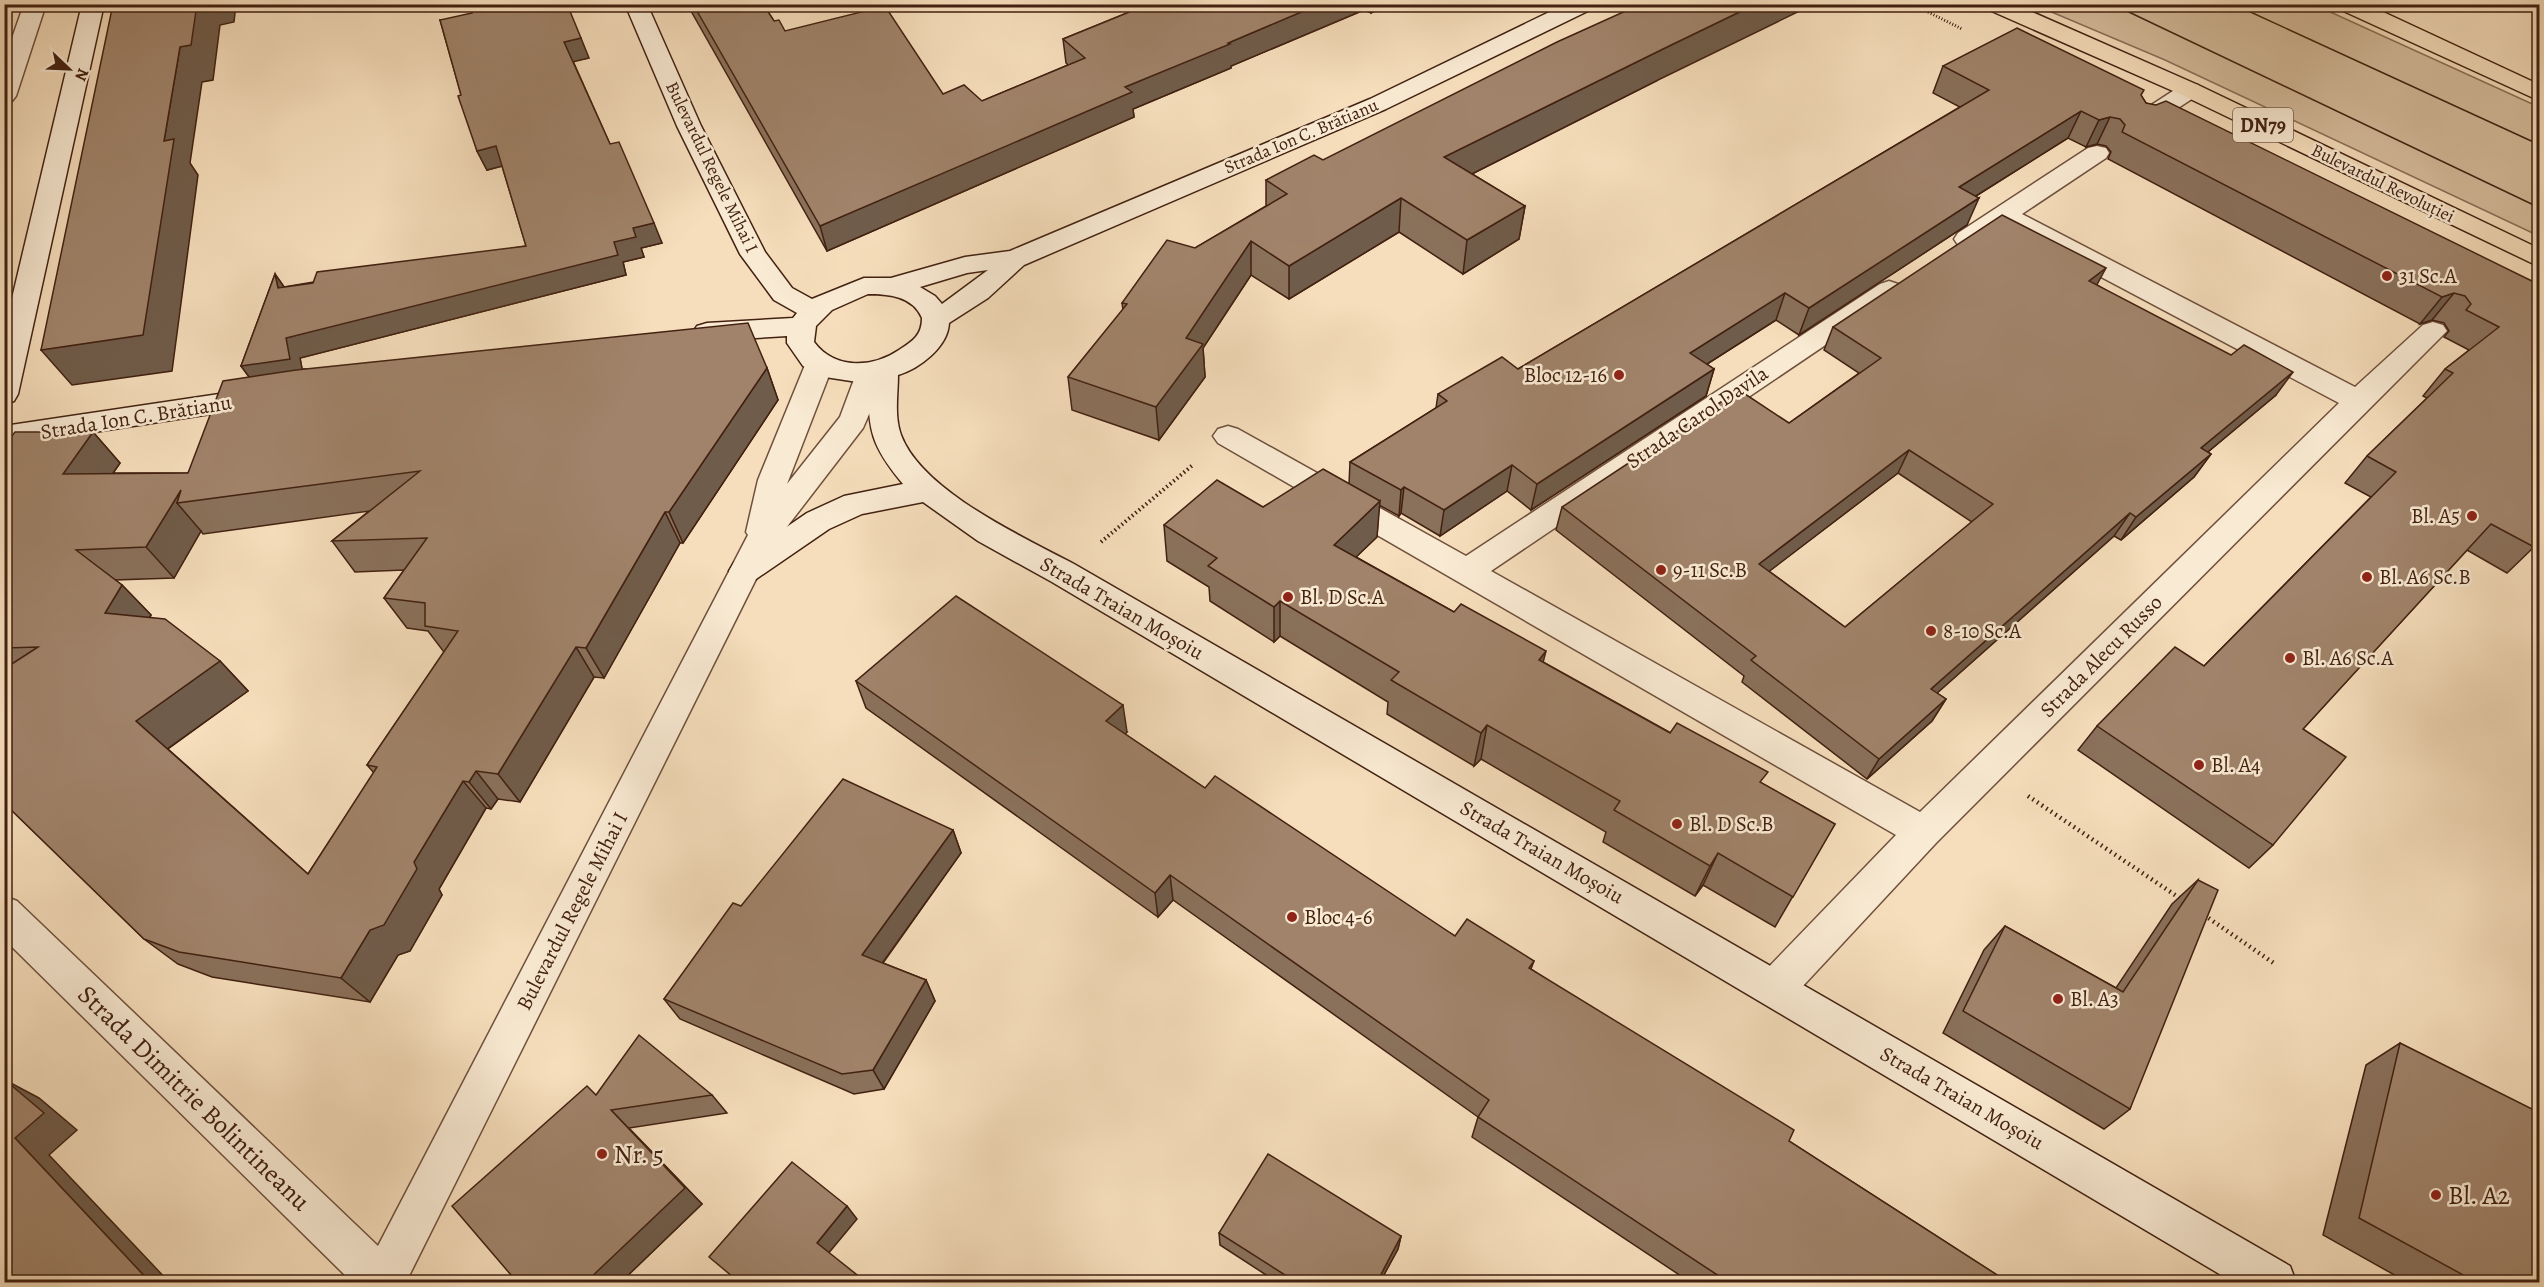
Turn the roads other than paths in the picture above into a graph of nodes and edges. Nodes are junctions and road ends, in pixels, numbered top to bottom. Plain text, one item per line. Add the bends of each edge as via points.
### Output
1 (35, 4) edge
2 (93, 4) edge
3 (636, 4) edge
4 (1584, 4) edge
5 (1995, 4) edge
6 (2347, 4) edge
7 (2190, 90) junction
8 (2540, 94) edge
9 (4, 96) edge
10 (2141, 122) edge
11 (2097, 153) edge
12 (2004, 215) junction
13 (1945, 253) edge
14 (1015, 259) junction
15 (2540, 259) edge
16 (1906, 279) edge
17 (893, 286) junction
18 (807, 318) junction
19 (936, 319) junction
20 (2433, 331) dead end
21 (678, 335) edge
22 (819, 365) junction
23 (877, 371) junction
24 (4, 394) edge
25 (283, 394) edge
26 (2358, 401) junction
27 (4, 436) edge
28 (1228, 436) road end
29 (928, 490) junction
30 (753, 555) junction
31 (1466, 572) junction
32 (1923, 832) junction
33 (4, 913) edge
34 (1775, 988) junction
35 (383, 1282) edge
36 (2274, 1282) edge

1 - 9 street
2 - 24 street
3 - 18 street, Bulevardul Regele Mihai I via 689,126 753,254
4 - 14 street, Strada Ion C. Brătianu via 1377,104
5 - 7 main road, Bulevardul Revoluției / DN79
6 - 8 main road
7 - 10 street
7 - 15 main road, Bulevardul Revoluției / DN79
11 - 12 street
12 - 13 street
12 - 26 street
14 - 17 street, Strada Ion C. Brătianu via 965,265
14 - 19 street, Strada Ion C. Brătianu via 968,302
16 - 31 street, Strada Carol Davila
17 - 18 street via 864,286 835,295
17 - 19 street via 915,292 930,304
18 - 21 street
18 - 22 street via 799,337 808,358
19 - 23 street via 931,339 912,358
20 - 26 street, Strada Alecu Russo
22 - 23 street via 842,372
22 - 30 street, Bulevardul Regele Mihai I via 773,480
23 - 29 street, Strada Traian Moșoiu via 886,435 900,459
23 - 30 street, Bulevardul Regele Mihai I via 852,421
25 - 27 street, Strada Ion C. Brătianu
26 - 32 street, Strada Alecu Russo
28 - 31 street
29 - 30 street via 855,504
29 - 34 street, Strada Traian Moșoiu via 976,526
30 - 35 street, Bulevardul Regele Mihai I
31 - 32 street
32 - 34 street, Strada Alecu Russo
33 - 35 street, Strada Dimitrie Bolintineanu
34 - 36 street, Strada Traian Moșoiu

